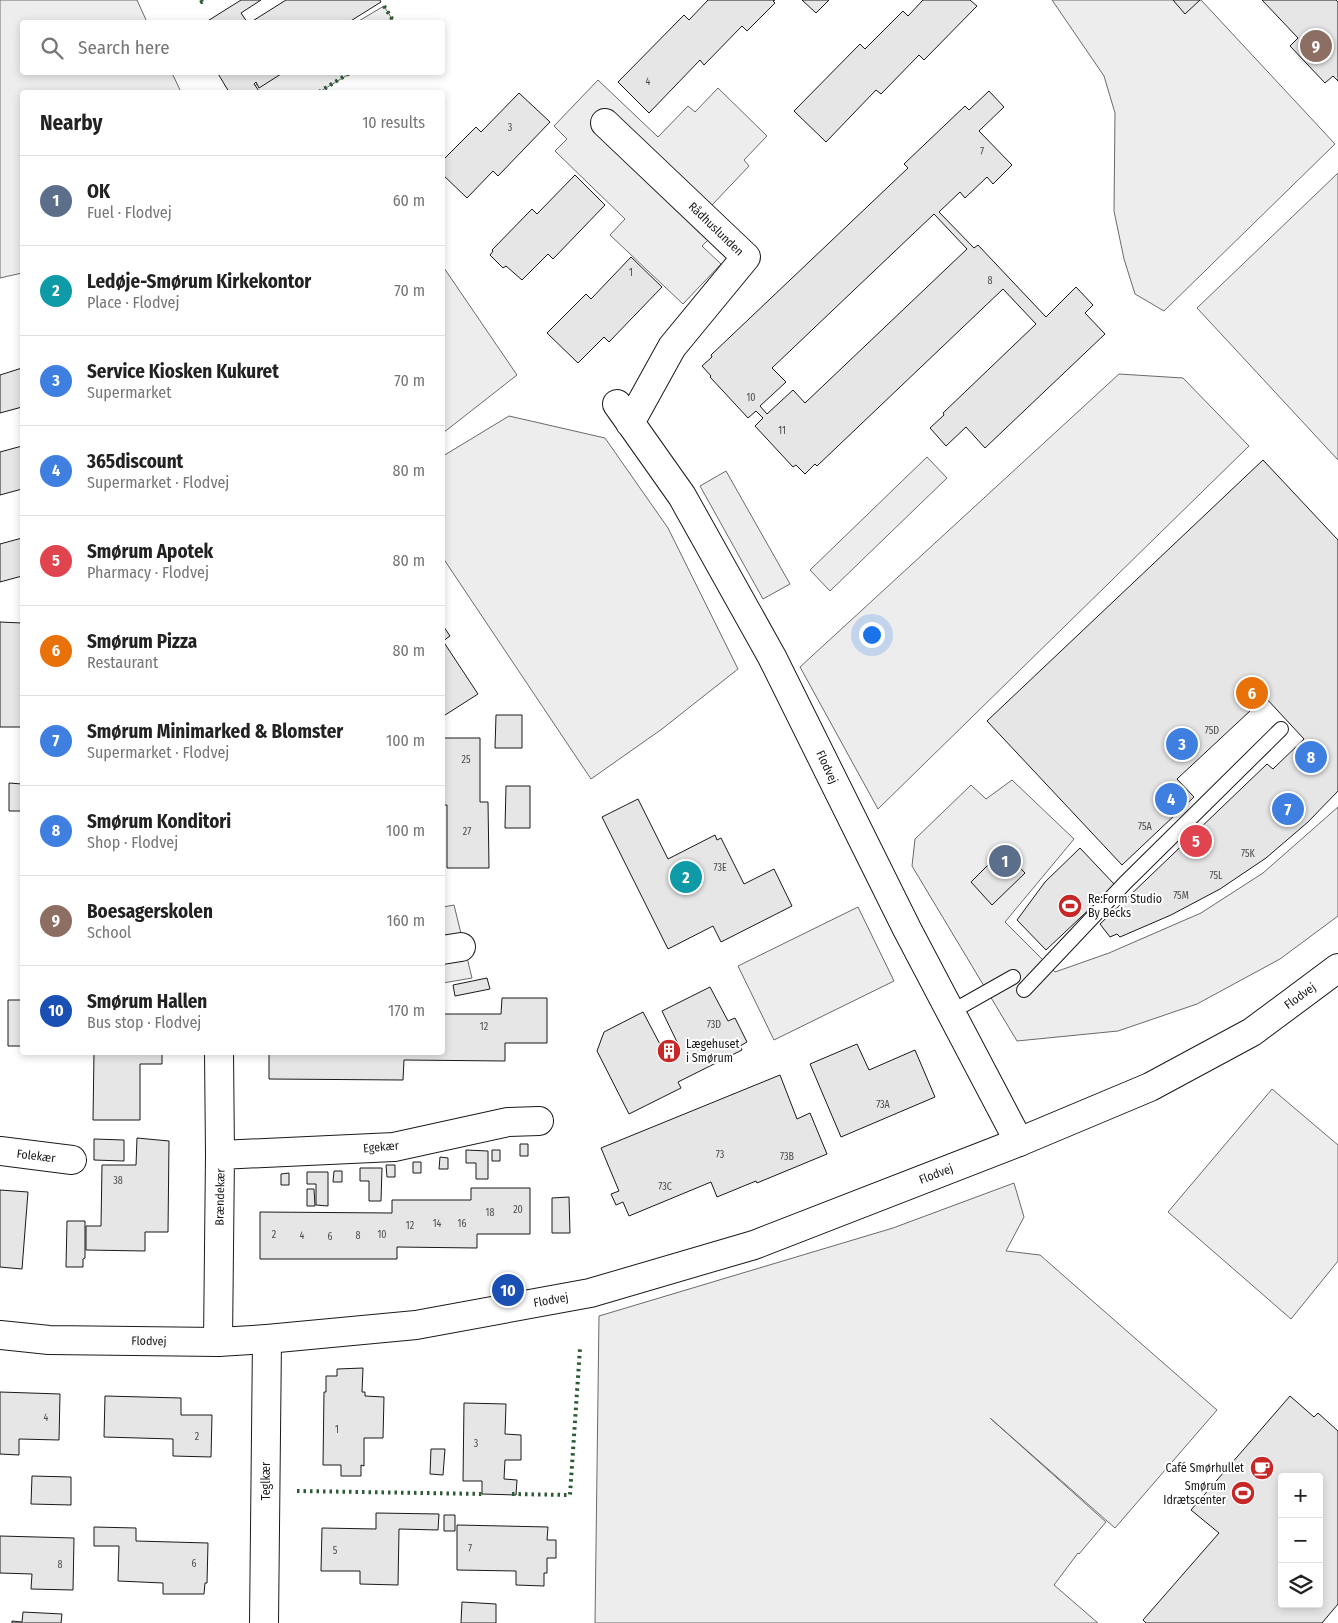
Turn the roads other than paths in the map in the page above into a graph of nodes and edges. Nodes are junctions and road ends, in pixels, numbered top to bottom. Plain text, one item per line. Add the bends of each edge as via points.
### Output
1 (605, 123) dead end
2 (623, 413) joint
3 (1281, 729) dead end
4 (1338, 968) edge
5 (1013, 978) dead end
6 (1024, 990) dead end
7 (951, 1012) junction
8 (219, 1055) edge
9 (539, 1121) dead end
10 (1019, 1142) junction
11 (0, 1151) edge
12 (220, 1155) junction
13 (72, 1160) dead end
14 (0, 1335) edge
15 (267, 1339) junction
16 (218, 1342) junction
17 (264, 1623) edge

1 - 2 street, Rådhuslunden via 746,257
2 - 7 street, Flodvej via 682,496 772,657
3 - 6 lane via 1125,883
4 - 10 street, Flodvej via 1243,1036 1150,1087
5 - 7 lane
7 - 10 street, Flodvej
8 - 12 street, Brændekær
9 - 12 street, Egekær via 508,1122 394,1147
10 - 15 street, Flodvej via 754,1245 590,1293 416,1325
11 - 13 street, Folekær
12 - 16 street, Brændekær
14 - 16 street, Flodvej via 49,1340
15 - 16 street, Flodvej
15 - 17 street, Teglkær

